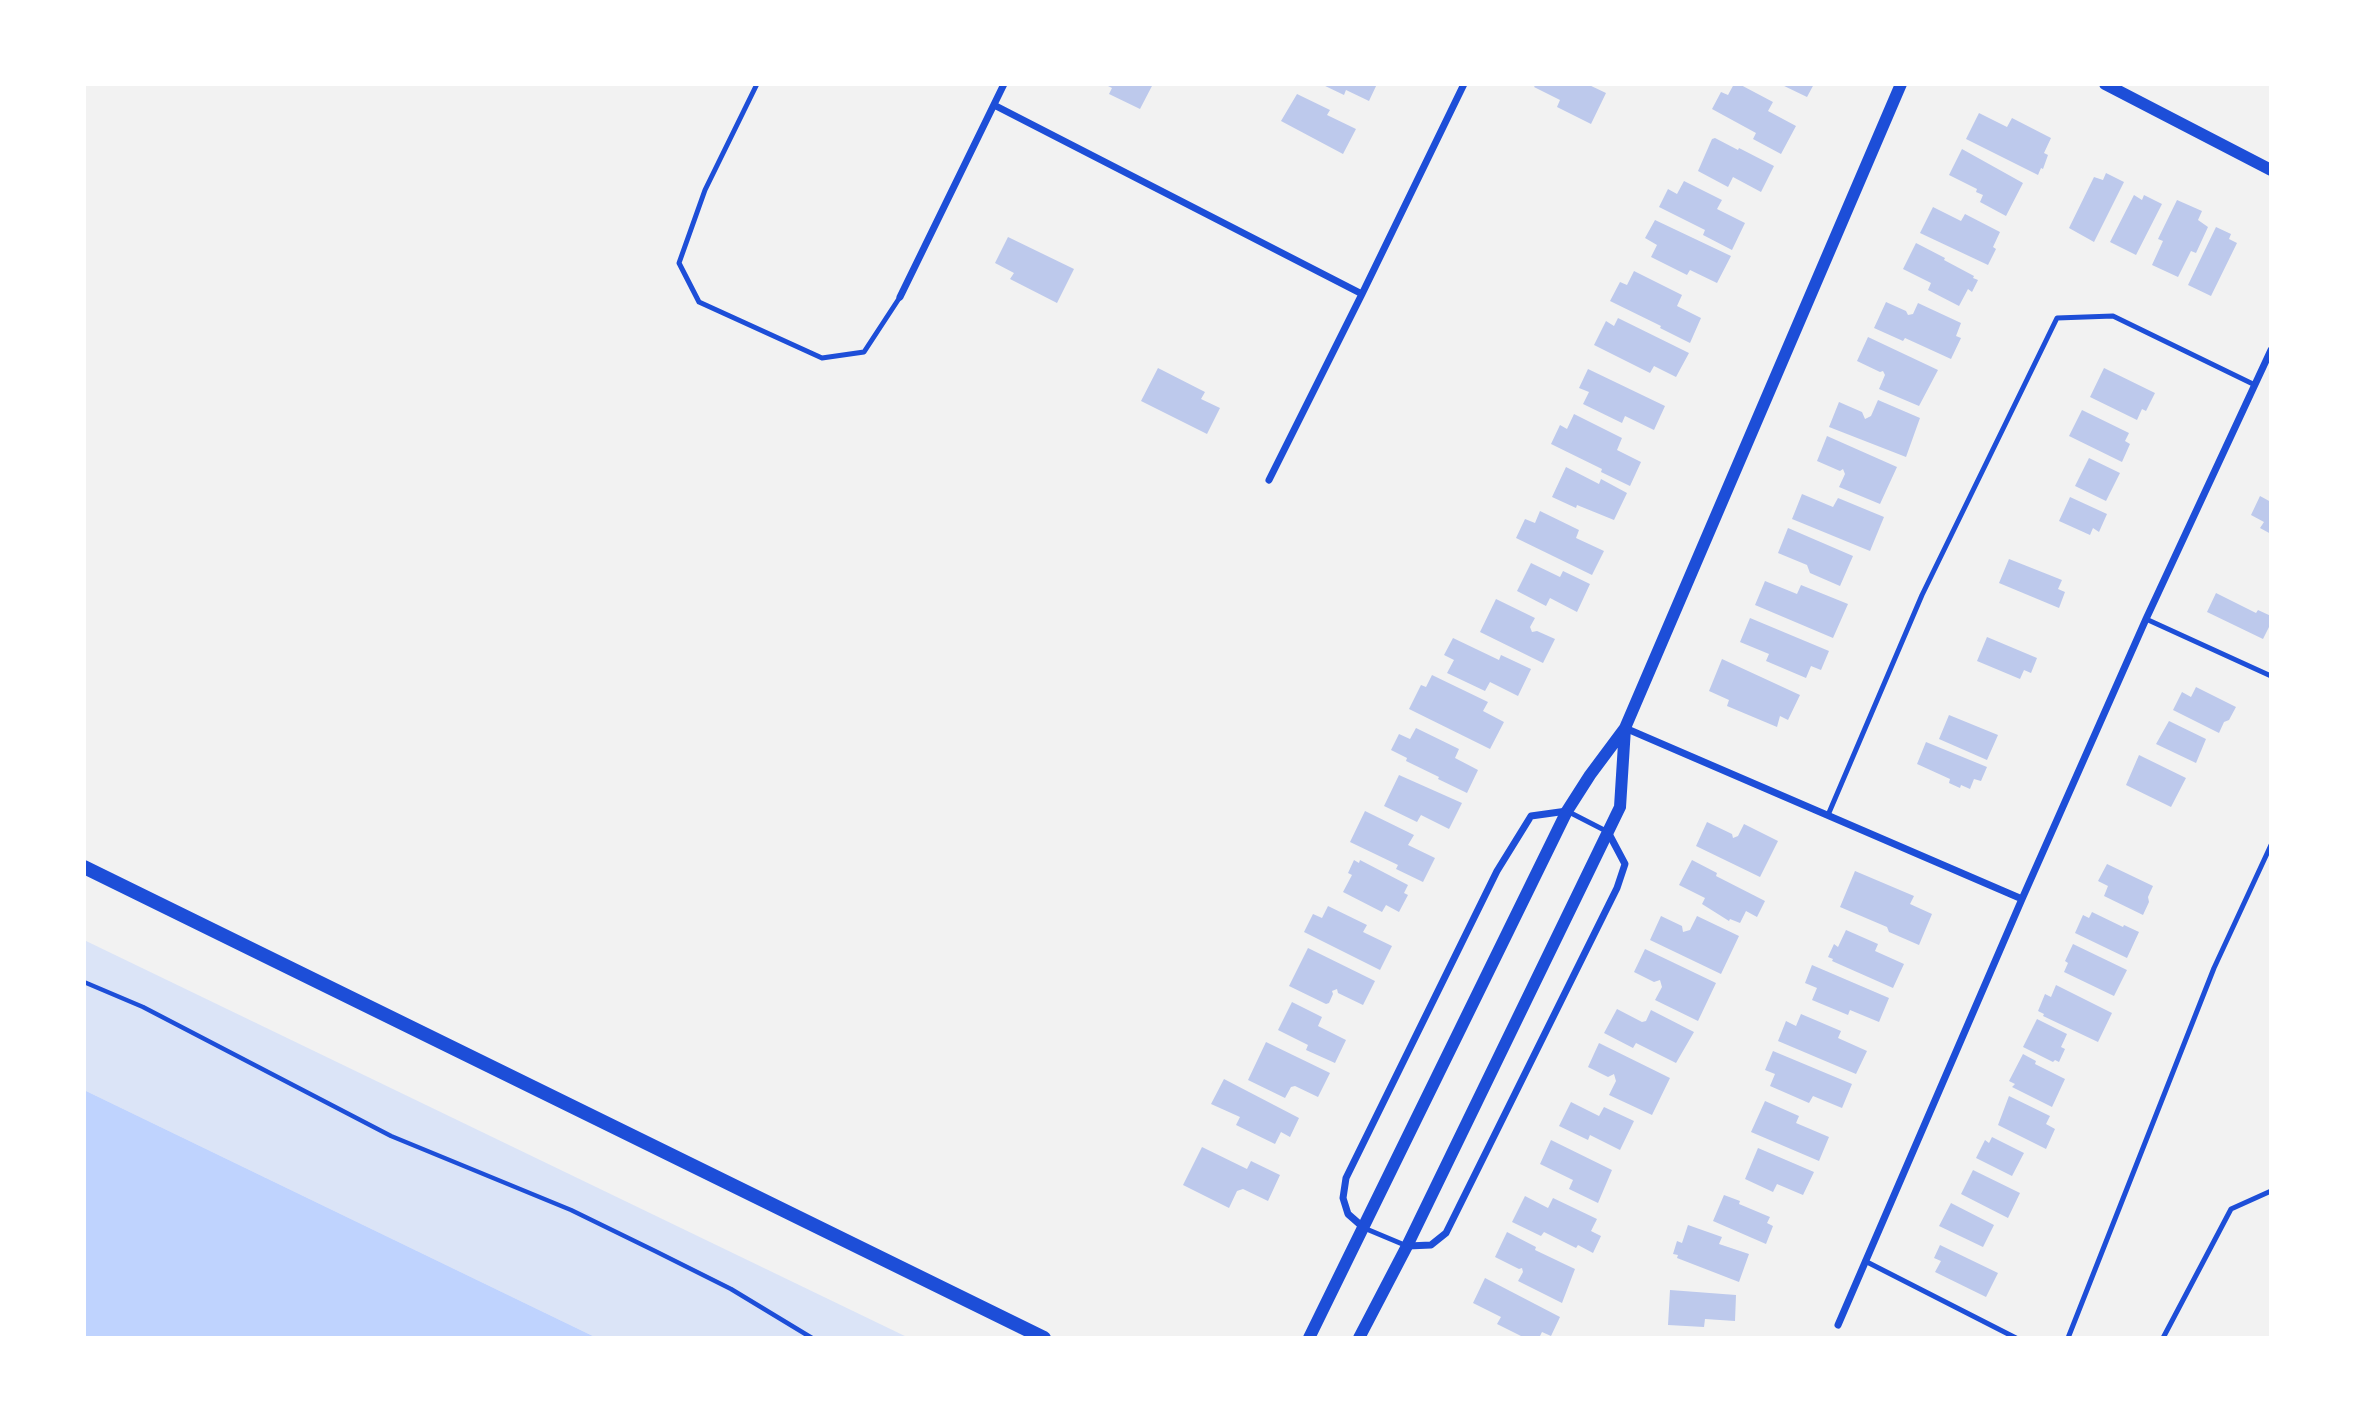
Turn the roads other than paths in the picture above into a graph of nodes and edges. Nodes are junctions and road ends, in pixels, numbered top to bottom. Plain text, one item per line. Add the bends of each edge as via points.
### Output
1 (757, 84) edge
2 (1004, 84) edge
3 (1464, 84) edge
4 (1900, 84) edge
5 (2105, 84) edge
6 (994, 105) junction
7 (2271, 170) edge
8 (1362, 294) junction
9 (900, 297) joint
10 (2271, 350) edge
11 (2255, 385) junction
12 (1269, 480) dead end
13 (2146, 619) junction
14 (2271, 676) edge
15 (1625, 728) junction
16 (1567, 811) junction
17 (1828, 815) junction
18 (1608, 832) junction
19 (2271, 845) edge
20 (84, 867) edge
21 (2022, 899) junction
22 (2271, 1191) edge
23 (1364, 1228) junction
24 (1407, 1246) junction
25 (1865, 1261) junction
26 (1838, 1325) dead end
27 (1044, 1338) edge
28 (1309, 1338) edge
29 (1359, 1338) edge
30 (2016, 1338) edge
31 (2068, 1338) edge
32 (2163, 1338) edge

1 - 9 lane via 705,190 679,263 699,302 822,358 864,352
2 - 6 street
3 - 8 street
4 - 15 street
5 - 7 street
6 - 8 street
6 - 9 street
8 - 12 street
10 - 11 street
11 - 13 street
11 - 17 lane via 2113,316 2057,318 1922,595
13 - 14 lane
13 - 21 street
15 - 16 street
15 - 17 street
15 - 18 street via 1620,807
16 - 18 lane
16 - 23 street
16 - 23 street via 1531,816 1497,871 1346,1178 1343,1198 1348,1214
17 - 21 street
18 - 24 street
18 - 24 street via 1625,864 1617,888 1446,1233 1431,1245
19 - 31 lane via 2214,968
20 - 27 main road
21 - 25 street
22 - 32 lane via 2231,1209
23 - 24 lane
23 - 28 street
24 - 29 street
25 - 26 street
25 - 30 lane

